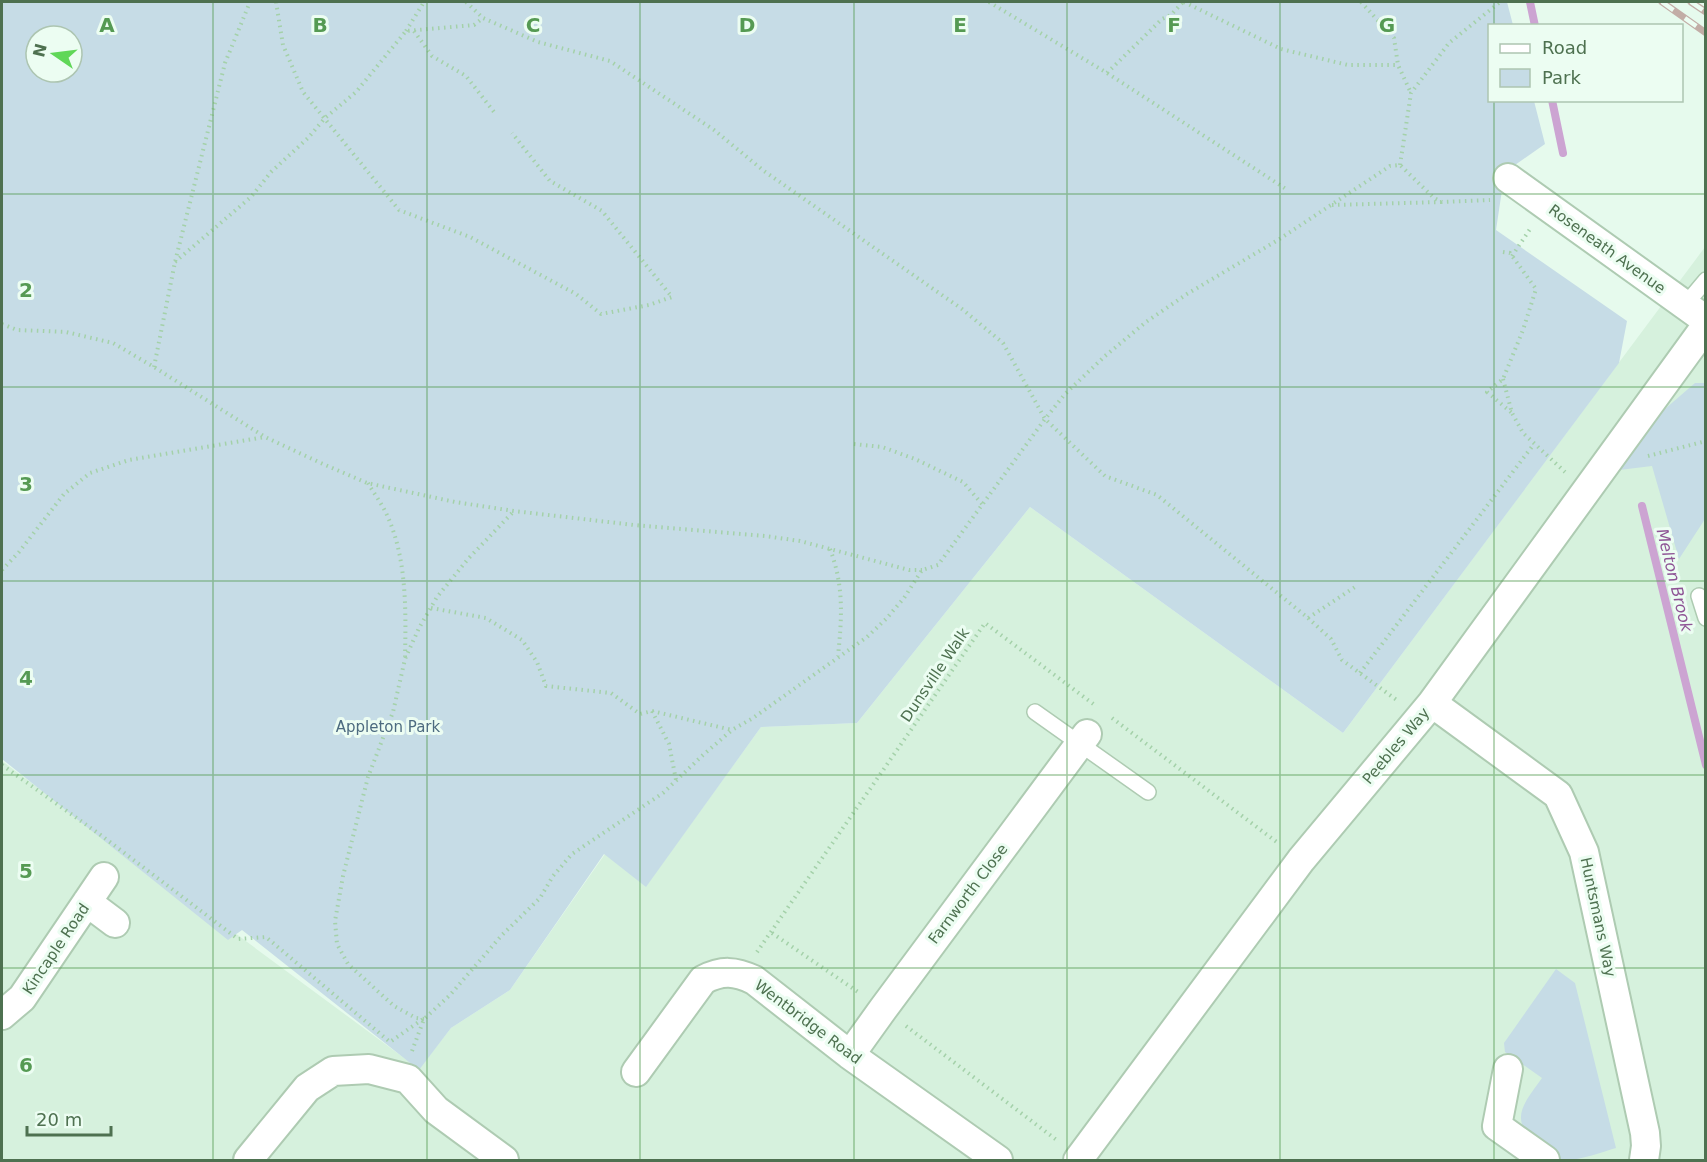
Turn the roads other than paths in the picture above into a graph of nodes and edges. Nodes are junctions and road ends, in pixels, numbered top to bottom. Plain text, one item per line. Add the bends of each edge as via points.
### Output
1 (1516, 183) road end
2 (1706, 280) edge
3 (1695, 313) edge
4 (1706, 326) edge
5 (1699, 596) dead end
6 (1706, 618) edge
7 (1426, 710) junction
8 (1035, 712) dead end
9 (1084, 739) junction
10 (1148, 792) dead end
11 (104, 877) dead end
12 (87, 902) junction
13 (115, 923) dead end
14 (2, 1015) edge
15 (850, 1055) junction
16 (1508, 1069) dead end
17 (636, 1072) dead end
18 (1079, 1159) edge
19 (248, 1161) edge
20 (504, 1161) edge
21 (998, 1161) edge
22 (1545, 1161) edge
23 (1644, 1161) edge

1 - 3 street, Roseneath Avenue
2 - 3 lane
4 - 7 street, Peebles Way
5 - 6 lane
7 - 18 street, Peebles Way via 1300,860
7 - 23 street, Huntsmans Way via 1557,795 1562,804 1584,852 1645,1133
8 - 9 lane
9 - 10 lane
9 - 15 street, Farnworth Close
11 - 12 street, Kincaple Road
12 - 13 street
12 - 14 street, Kincaple Road via 22,998
15 - 17 street, Wentbridge Road via 754,980 728,972 703,980
15 - 21 street, Wentbridge Road
16 - 22 street via 1497,1126
19 - 20 street via 307,1088 333,1071 369,1069 408,1079 436,1110

